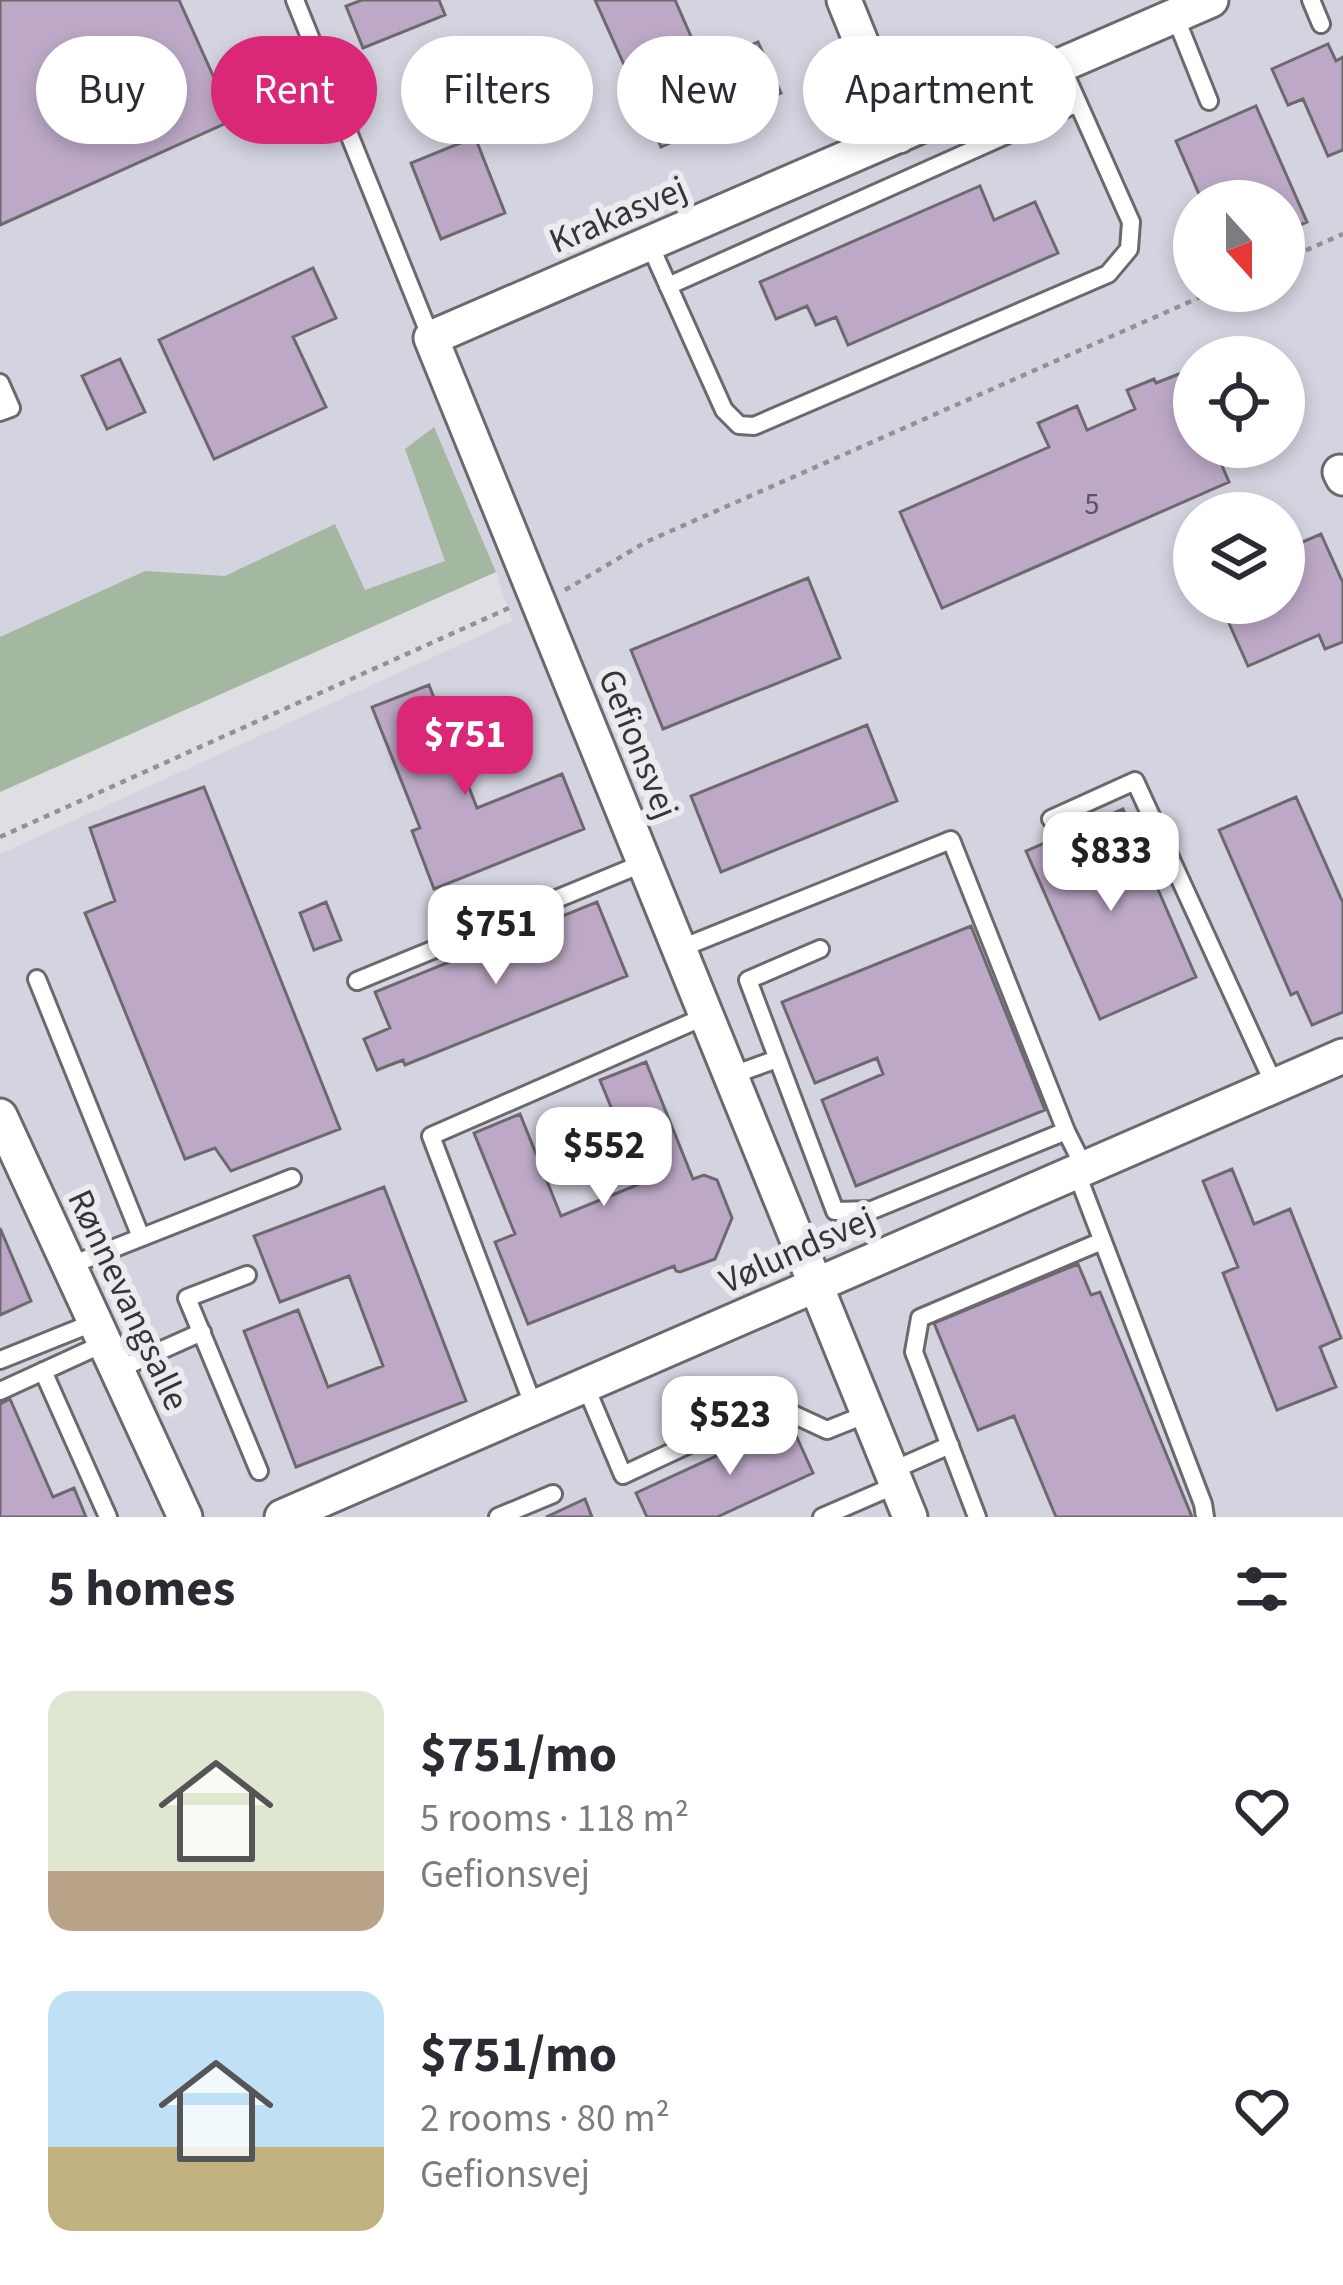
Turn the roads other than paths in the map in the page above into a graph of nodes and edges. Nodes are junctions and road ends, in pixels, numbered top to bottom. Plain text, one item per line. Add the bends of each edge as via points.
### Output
1 (295, 0) edge
2 (844, 0) edge
3 (1211, 0) edge
4 (1311, 0) edge
5 (1166, 12) edge
6 (1321, 24) dead end
7 (858, 36) edge
8 (1076, 57) edge
9 (1076, 99) edge
10 (1209, 101) dead end
11 (1078, 103) junction
12 (880, 144) edge
13 (649, 244) junction
14 (668, 286) junction
15 (431, 338) junction
16 (0, 383) edge
17 (0, 412) edge
18 (1051, 820) dead end
19 (644, 863) junction
20 (679, 949) junction
21 (820, 950) dead end
22 (37, 979) dead end
23 (357, 981) dead end
24 (706, 1016) junction
25 (1343, 1056) edge
26 (777, 1058) junction
27 (730, 1076) junction
28 (1274, 1084) junction
29 (0, 1116) edge
30 (1066, 1131) junction
31 (1080, 1169) junction
32 (292, 1178) dead end
33 (141, 1237) junction
34 (1102, 1241) junction
35 (69, 1266) junction
36 (247, 1275) dead end
37 (815, 1285) junction
38 (202, 1332) junction
39 (106, 1345) junction
40 (0, 1360) edge
41 (43, 1371) junction
42 (585, 1385) junction
43 (0, 1391) edge
44 (534, 1407) junction
45 (868, 1414) junction
46 (950, 1445) junction
47 (259, 1471) dead end
48 (894, 1478) junction
49 (553, 1494) dead end
50 (327, 1508) edge
51 (108, 1517) edge
52 (185, 1517) edge
53 (282, 1517) edge
54 (498, 1517) edge
55 (822, 1517) edge
56 (910, 1517) edge
57 (977, 1517) edge
58 (1205, 1517) edge

1 - 15 lane, Gefionsvej
2 - 7 street
3 - 5 street, Krakasvej
4 - 6 lane
5 - 8 street, Krakasvej
5 - 10 lane
9 - 11 lane
11 - 14 lane
11 - 14 lane via 1131,222 1129,249 1108,274 754,426 739,425 724,410
12 - 13 street, Krakasvej
13 - 14 lane
13 - 15 street, Krakasvej
15 - 19 street, Gefionsvej
16 - 17 lane via 11,407
18 - 28 lane via 1135,781
19 - 20 street, Gefionsvej
19 - 23 lane
20 - 24 street, Gefionsvej
20 - 30 lane via 951,840
21 - 26 lane via 748,980
22 - 33 lane
24 - 27 street, Gefionsvej
24 - 44 lane via 431,1136
25 - 28 street, Vølundsvej
26 - 27 lane
26 - 30 lane via 835,1211 872,1210
27 - 37 street, Gefionsvej
28 - 31 street, Vølundsvej
29 - 35 street, Rønnevangsalle
30 - 31 lane
31 - 34 lane
31 - 37 street, Vølundsvej
32 - 33 lane
33 - 35 lane
34 - 46 lane via 920,1318 914,1352
34 - 58 lane
35 - 39 street, Rønnevangsalle
36 - 38 lane via 187,1298
37 - 42 street, Vølundsvej
37 - 45 street, Gefionsvej
38 - 39 lane
38 - 47 lane
39 - 40 lane
39 - 41 lane
39 - 52 street, Rønnevangsalle
41 - 43 lane
41 - 51 lane
42 - 44 street, Vølundsvej
42 - 45 lane via 623,1475 772,1405 826,1430
44 - 50 street, Vølundsvej
45 - 48 street, Gefionsvej
46 - 48 lane
46 - 57 lane
48 - 55 lane
48 - 56 street, Gefionsvej
49 - 54 lane
50 - 53 street, Vølundsvej

